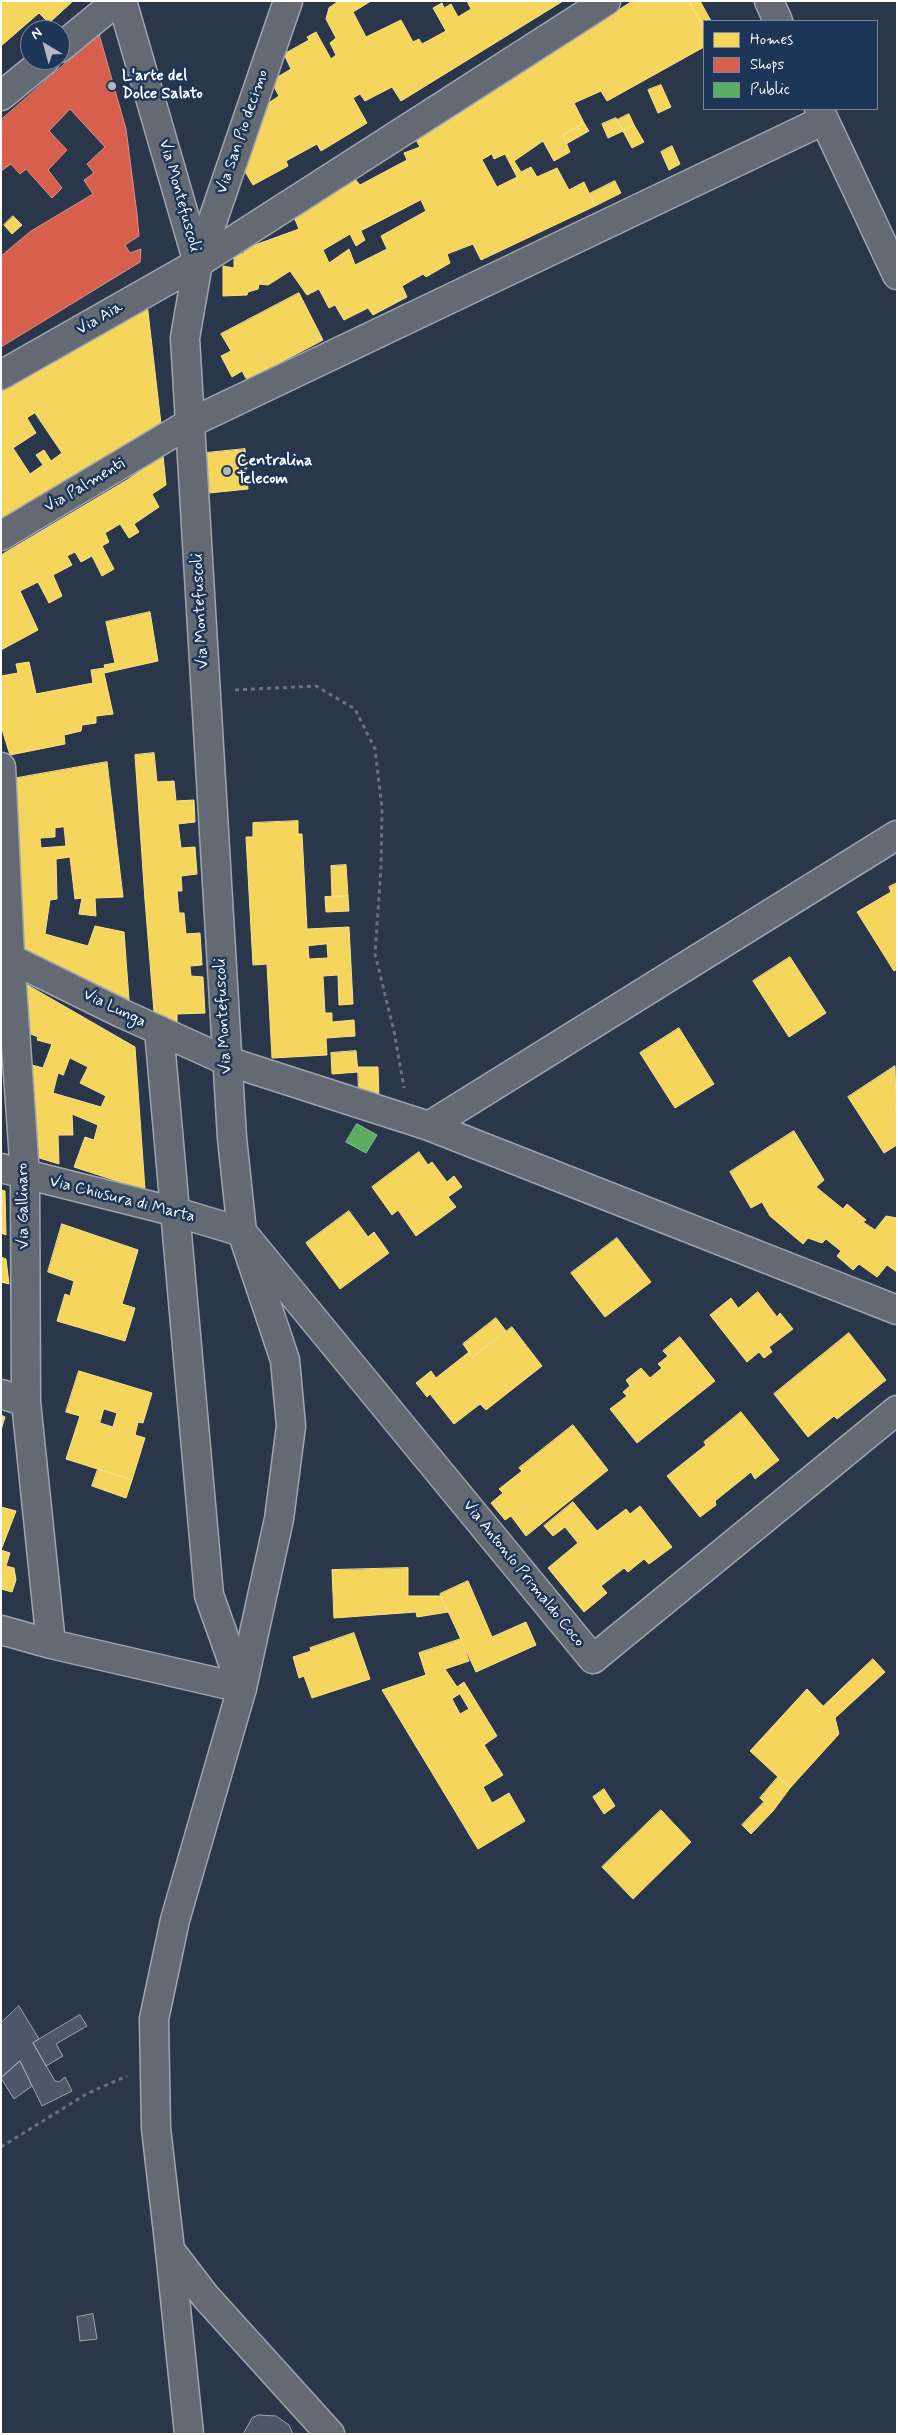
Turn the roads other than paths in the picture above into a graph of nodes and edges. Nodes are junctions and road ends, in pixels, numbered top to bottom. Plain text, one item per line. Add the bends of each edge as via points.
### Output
1 (118, 1) edge
2 (122, 1) edge
3 (288, 1) edge
4 (606, 1) edge
5 (769, 1) edge
6 (778, 20) edge
7 (70, 40) edge
8 (34, 70) edge
9 (1, 96) edge
10 (822, 114) edge
11 (198, 263) junction
12 (897, 275) edge
13 (1, 375) edge
14 (180, 429) junction
15 (1, 536) edge
16 (1, 767) edge
17 (897, 835) edge
18 (4, 956) edge
19 (159, 1030) junction
20 (227, 1061) junction
21 (429, 1126) junction
22 (13, 1171) edge
23 (176, 1212) junction
24 (242, 1232) junction
25 (897, 1310) edge
26 (14, 1398) edge
27 (897, 1410) edge
28 (1, 1630) edge
29 (51, 1644) junction
30 (242, 1688) junction
31 (170, 2250) junction
32 (189, 2434) edge
33 (330, 2434) edge

1 - 7 street
2 - 11 street, Via Montefuscoli
3 - 11 street, Via San Pio decimo
4 - 11 street, Via Aia
5 - 6 street
8 - 9 street
10 - 12 street
10 - 14 street, Via Palmenti
11 - 13 street, Via Aia
11 - 14 street, Via Montefuscoli via 185,338
14 - 15 street, Via Palmenti
14 - 20 street, Via Montefuscoli via 206,692
16 - 18 street, Via Gallinaro
17 - 21 street
18 - 19 street, Via Lunga
18 - 22 street, Via Gallinaro
19 - 20 street, Via Lunga
19 - 23 street
20 - 21 street, Via Lunga
20 - 24 street, Via Montefuscoli
21 - 25 street, Via Lunga
22 - 23 street, Via Chiusura di Marta
22 - 26 street, Via Gallinaro
23 - 24 street, Via Chiusura di Marta
23 - 30 street via 209,1595
24 - 27 street, Via Antonio Primaldo Coco via 593,1659
24 - 30 street, Via Montefuscoli via 285,1360 291,1426 279,1519
26 - 29 street, Via Gallinaro
28 - 29 street
29 - 30 street
30 - 31 street, Via Montefuscoli via 174,1920 154,2019 156,2128
31 - 32 street, Via Montefuscoli
31 - 33 street via 206,2297

